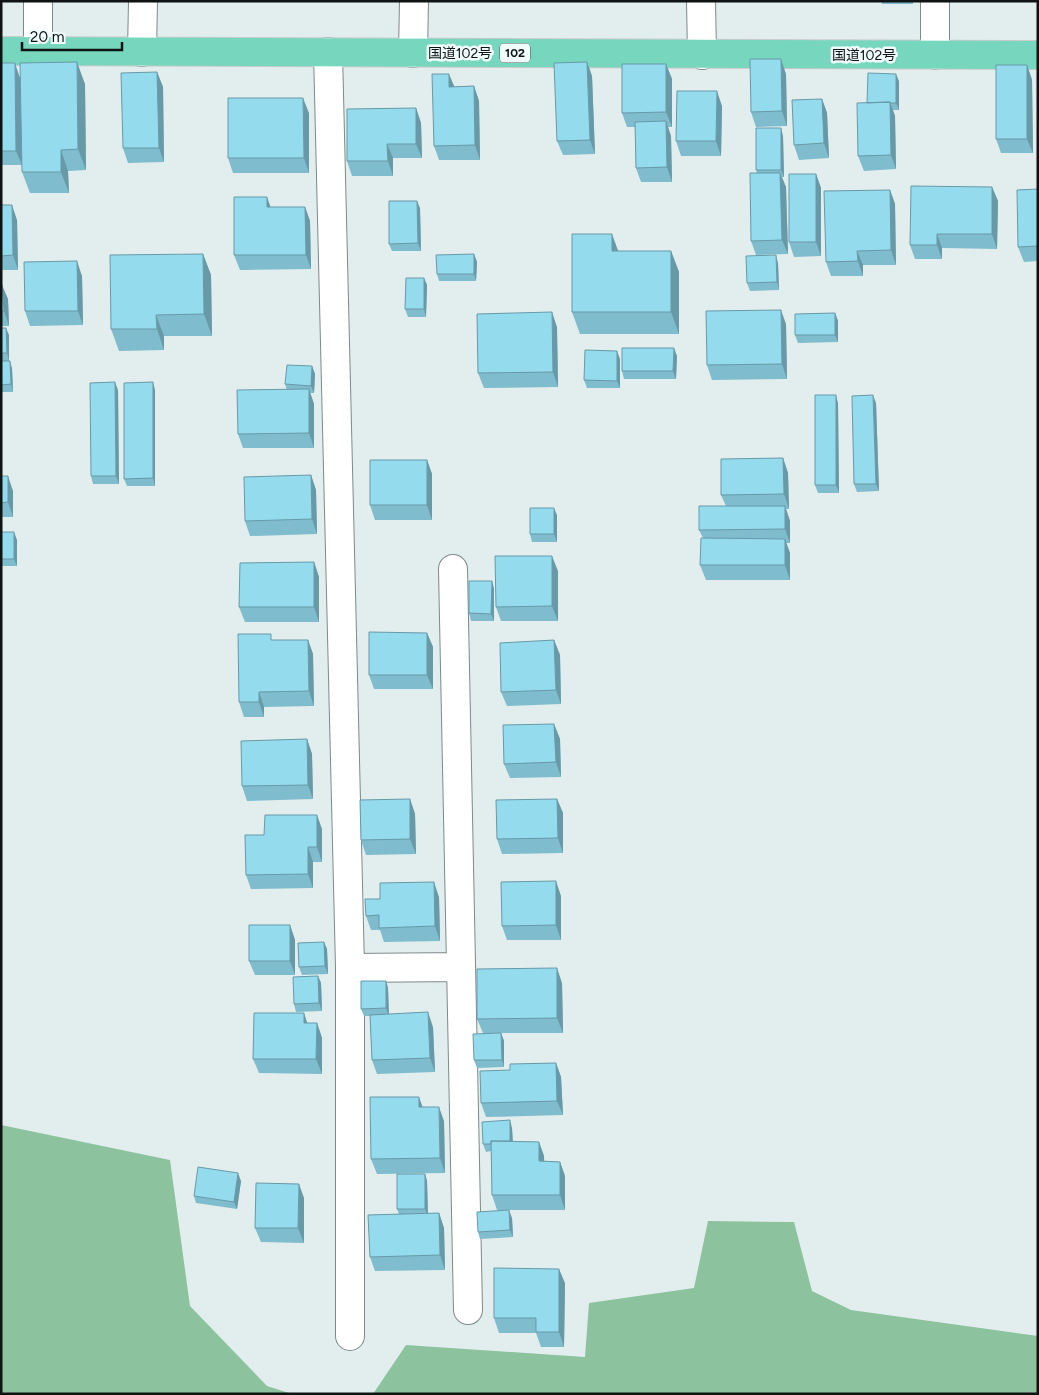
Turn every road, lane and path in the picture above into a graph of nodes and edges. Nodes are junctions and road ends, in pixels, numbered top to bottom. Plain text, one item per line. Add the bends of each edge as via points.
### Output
1 (38, 1) edge
2 (143, 1) edge
3 (414, 1) edge
4 (702, 1) edge
5 (935, 1) edge
6 (1, 51) edge
7 (38, 51) junction
8 (142, 52) junction
9 (328, 52) junction
10 (414, 53) junction
11 (702, 55) junction
12 (935, 55) junction
13 (1038, 55) edge
14 (453, 568) dead end
15 (461, 967) junction
16 (350, 968) junction
17 (468, 1310) dead end
18 (350, 1336) dead end

1 - 7 street
2 - 8 street
3 - 10 street
4 - 11 street
5 - 12 street
6 - 7 highway, 国道102号 / 102
7 - 8 highway, 国道102号 / 102
8 - 9 highway, 国道102号 / 102
9 - 10 highway, 国道102号 / 102
9 - 16 street
10 - 11 highway, 国道102号 / 102
11 - 12 highway, 国道102号 / 102
12 - 13 highway, 国道102号 / 102
14 - 15 street
15 - 16 street
15 - 17 street
16 - 18 street

